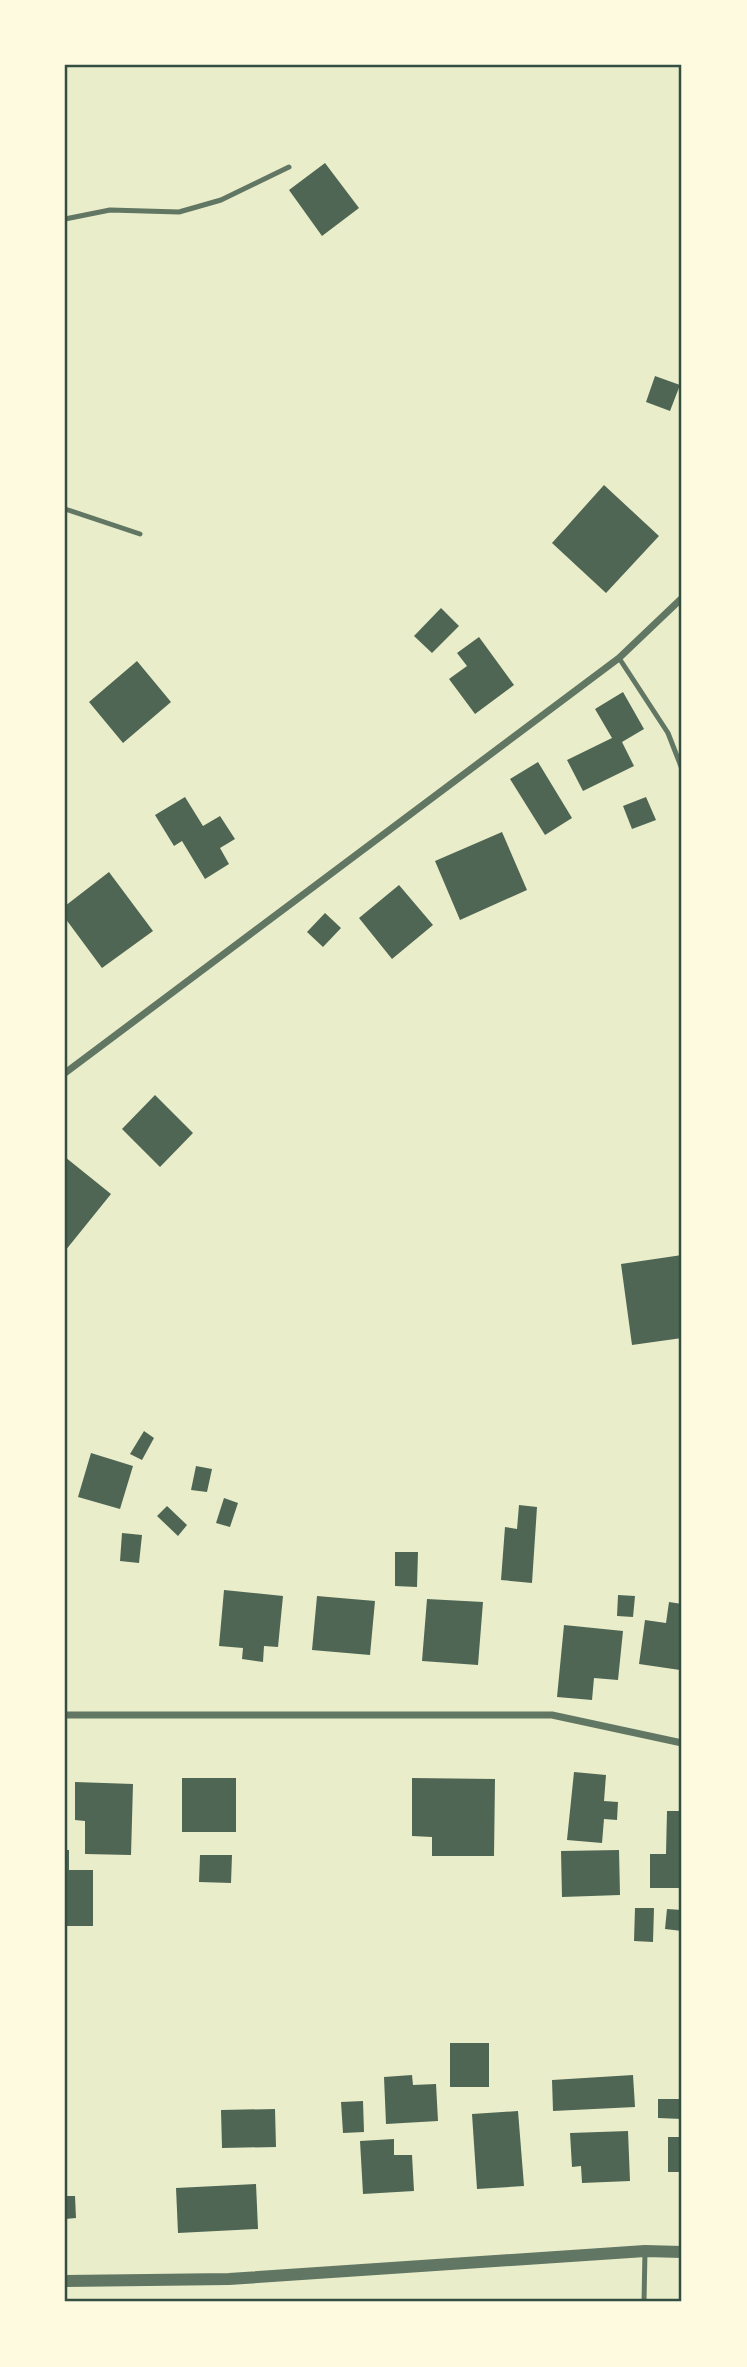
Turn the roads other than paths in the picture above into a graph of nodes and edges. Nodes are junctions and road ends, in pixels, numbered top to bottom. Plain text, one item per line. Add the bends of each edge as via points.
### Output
1 (289, 167) dead end
2 (65, 219) edge
3 (65, 509) edge
4 (140, 534) dead end
5 (682, 598) edge
6 (619, 658) junction
7 (682, 769) edge
8 (65, 1073) edge
9 (65, 1715) edge
10 (682, 1742) edge
11 (645, 2251) junction
12 (682, 2252) edge
13 (65, 2281) edge
14 (644, 2302) edge

1 - 2 lane via 221,200 179,212 110,210
3 - 4 lane
5 - 6 street
6 - 7 lane via 668,733
6 - 8 street
9 - 10 street via 552,1715
11 - 12 street
11 - 13 street via 229,2279
11 - 14 lane

